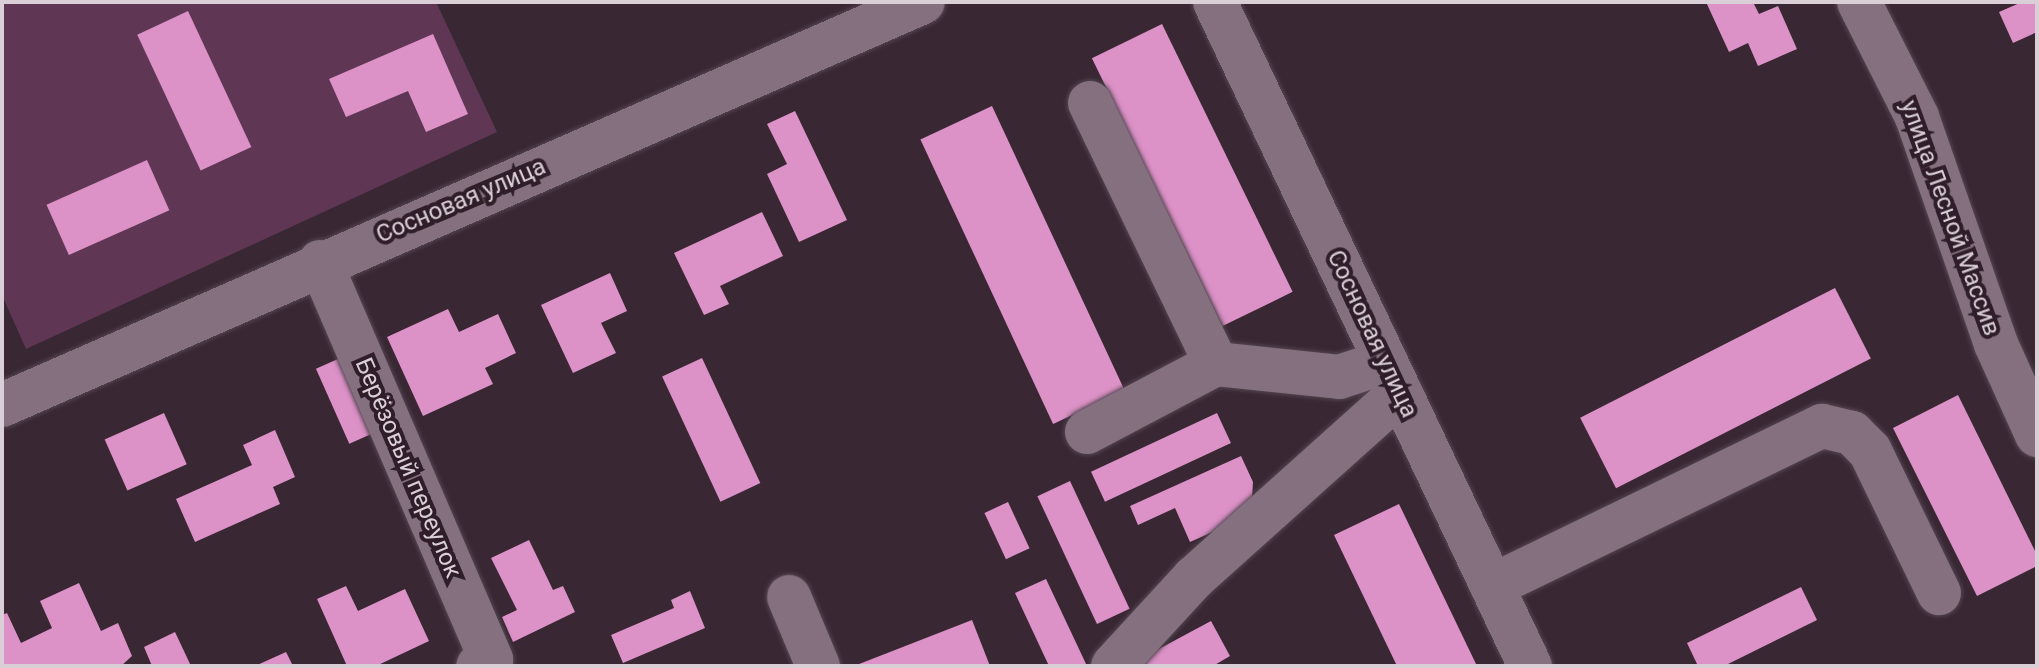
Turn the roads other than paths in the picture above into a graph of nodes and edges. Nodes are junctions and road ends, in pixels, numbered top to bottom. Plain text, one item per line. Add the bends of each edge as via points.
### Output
1 (923, 2) edge
2 (1215, 2) edge
3 (1859, 2) edge
4 (1090, 103) dead end
5 (320, 262) junction
6 (1216, 364) junction
7 (1393, 378) junction
8 (2, 405) edge
9 (1087, 432) dead end
10 (2037, 435) edge
11 (1492, 586) junction
12 (1939, 593) dead end
13 (789, 597) dead end
14 (478, 666) edge
15 (818, 666) edge
16 (1113, 666) edge
17 (1530, 666) edge

1 - 5 street, Сосновая улица
2 - 7 street, Сосновая улица
3 - 10 street, улица Лесной Массив via 1917,117 1996,344
4 - 6 street
5 - 8 street, Сосновая улица
5 - 14 street, Берёзовый переулок via 491,660
6 - 7 street
6 - 9 street
7 - 11 street, Сосновая улица
7 - 16 street
11 - 12 street via 1822,426 1852,433 1870,451
11 - 17 street, Сосновая улица
13 - 15 street

